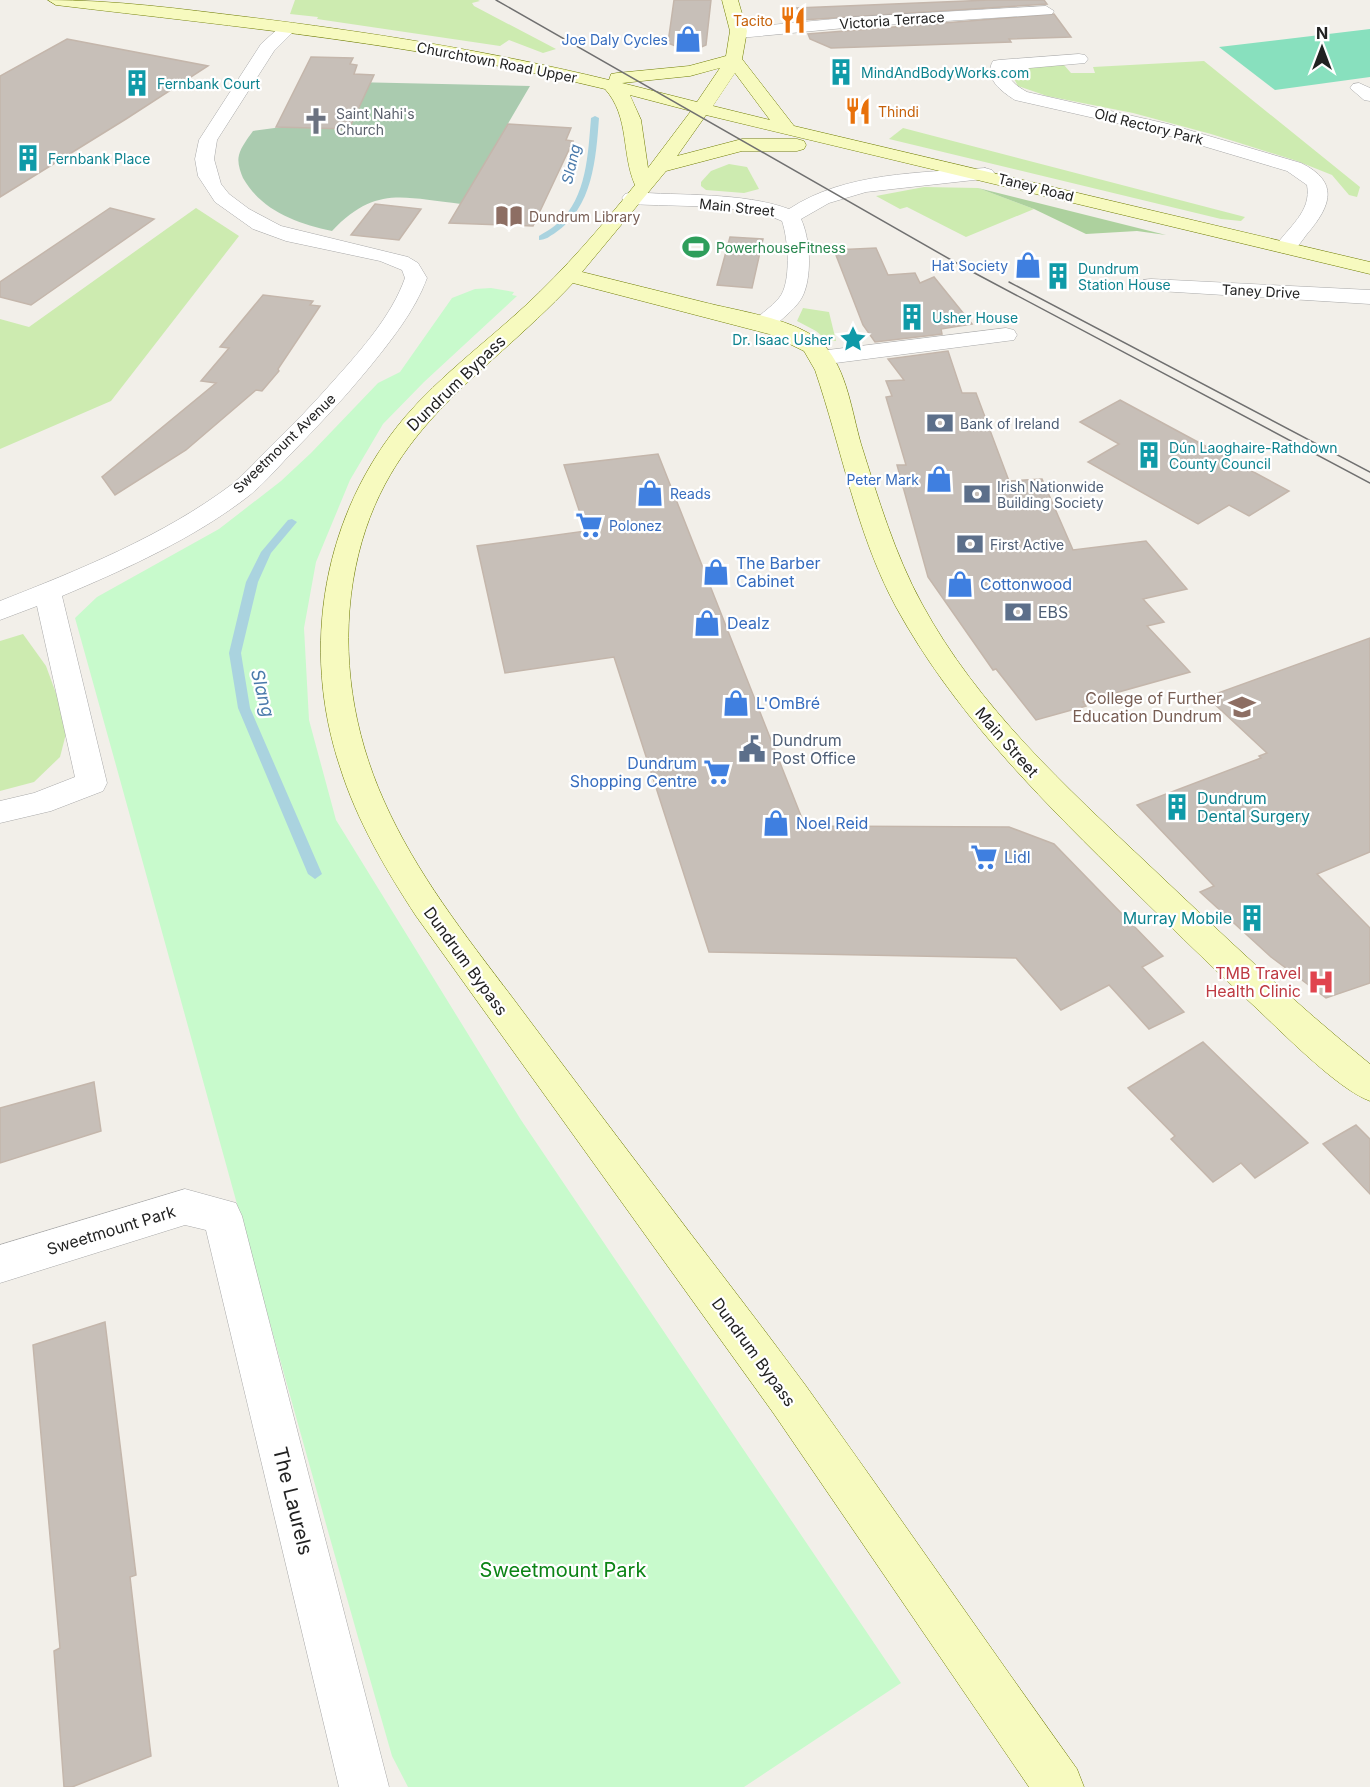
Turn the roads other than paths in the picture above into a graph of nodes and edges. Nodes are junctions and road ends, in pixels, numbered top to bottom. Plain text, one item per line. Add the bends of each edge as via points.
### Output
1 (56, 0) edge
2 (730, 0) edge
3 (1046, 11) dead end
4 (289, 28) junction
5 (739, 33) junction
6 (733, 59) junction
7 (1079, 59) dead end
8 (589, 80) junction
9 (611, 85) junction
10 (701, 109) junction
11 (787, 130) junction
12 (894, 154) junction
13 (658, 167) junction
14 (985, 174) junction
15 (638, 191) junction
16 (790, 216) junction
17 (1285, 247) junction
18 (1370, 268) edge
19 (568, 275) junction
20 (1151, 285) dead end
21 (1370, 297) edge
22 (763, 324) junction
23 (1005, 335) dead end
24 (820, 358) junction
25 (48, 593) junction
26 (0, 611) edge
27 (0, 812) edge
28 (1370, 1085) edge
29 (222, 1216) joint
30 (0, 1264) edge
31 (364, 1787) edge
32 (1059, 1787) edge

1 - 4 main road, Churchtown Road Upper
2 - 5 main road
3 - 5 street, Victoria Terrace
4 - 8 main road, Churchtown Road Upper via 439,50
4 - 25 street, Sweetmount Avenue via 267,48 208,140 204,154 208,180 219,196 258,224 298,239 409,265 416,282 399,312 354,372 311,422 241,489 159,541
5 - 6 main road, Dundrum Bypass
6 - 8 main road via 666,75
6 - 10 main road, Dundrum Bypass
6 - 11 main road
7 - 17 street, Old Rectory Park via 999,65 998,72 1006,87 1021,96 1161,128 1294,167 1308,175 1317,184 1318,199
8 - 9 main road, Churchtown Road Upper
9 - 10 main road, Churchtown Road Upper
9 - 15 main road via 623,96 632,114 640,175
10 - 11 main road, Taney Road
10 - 13 main road, Dundrum Bypass
11 - 12 main road, Taney Road
12 - 13 main road via 830,147 748,145
12 - 14 main road, Taney Road
13 - 15 main road, Dundrum Bypass
14 - 16 street via 912,178 855,190 817,201
14 - 17 main road, Taney Road
15 - 16 street, Main Street via 760,208
15 - 19 main road, Dundrum Bypass
16 - 22 street, Main Street via 795,232 797,281 788,302
17 - 18 main road, Taney Road
19 - 22 main road
19 - 32 main road, Dundrum Bypass via 414,422 380,470 363,504 341,579 334,652 341,715 360,782 417,892 796,1409
20 - 21 street, Taney Drive
22 - 24 main road via 803,341
23 - 24 street
24 - 28 main road, Main Street via 882,543 907,602 946,668 983,718 1031,772 1259,991
25 - 26 street, Sweetmount Avenue
25 - 27 street via 92,783 40,803
29 - 30 street, Sweetmount Park via 185,1207
29 - 31 street, The Laurels

